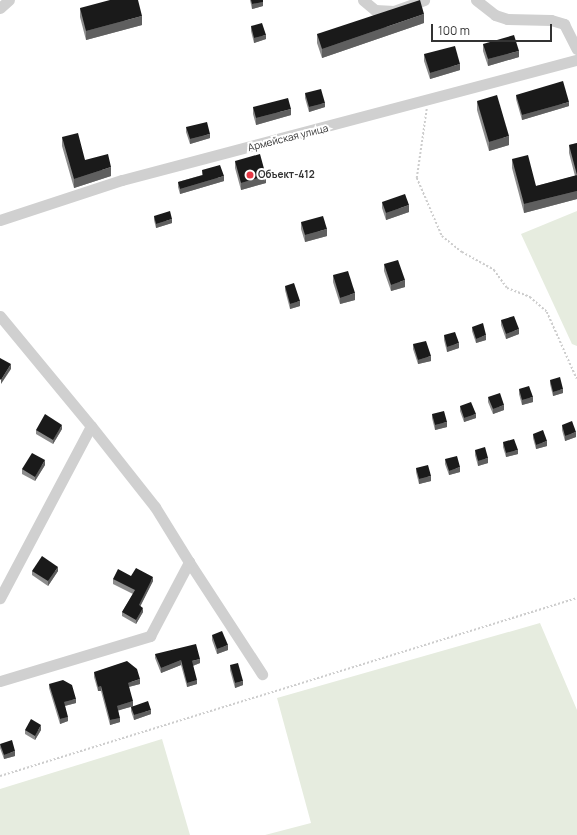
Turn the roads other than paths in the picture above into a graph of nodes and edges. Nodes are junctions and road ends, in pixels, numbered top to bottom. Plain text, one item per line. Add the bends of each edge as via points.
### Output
1 (9, 0) edge
2 (364, 0) edge
3 (424, 0) edge
4 (476, 0) edge
5 (0, 8) edge
6 (577, 49) edge
7 (577, 60) edge
8 (0, 220) edge
9 (0, 316) edge
10 (91, 426) junction
11 (189, 562) junction
12 (0, 598) edge
13 (262, 674) dead end
14 (0, 681) edge

1 - 5 street
2 - 3 street via 375,10 394,11
4 - 6 street via 495,15 507,19 551,20 564,24
7 - 8 street, Армейская улица via 122,180
9 - 10 street
10 - 11 street via 155,507
10 - 12 street
11 - 13 street
11 - 14 street via 150,636

